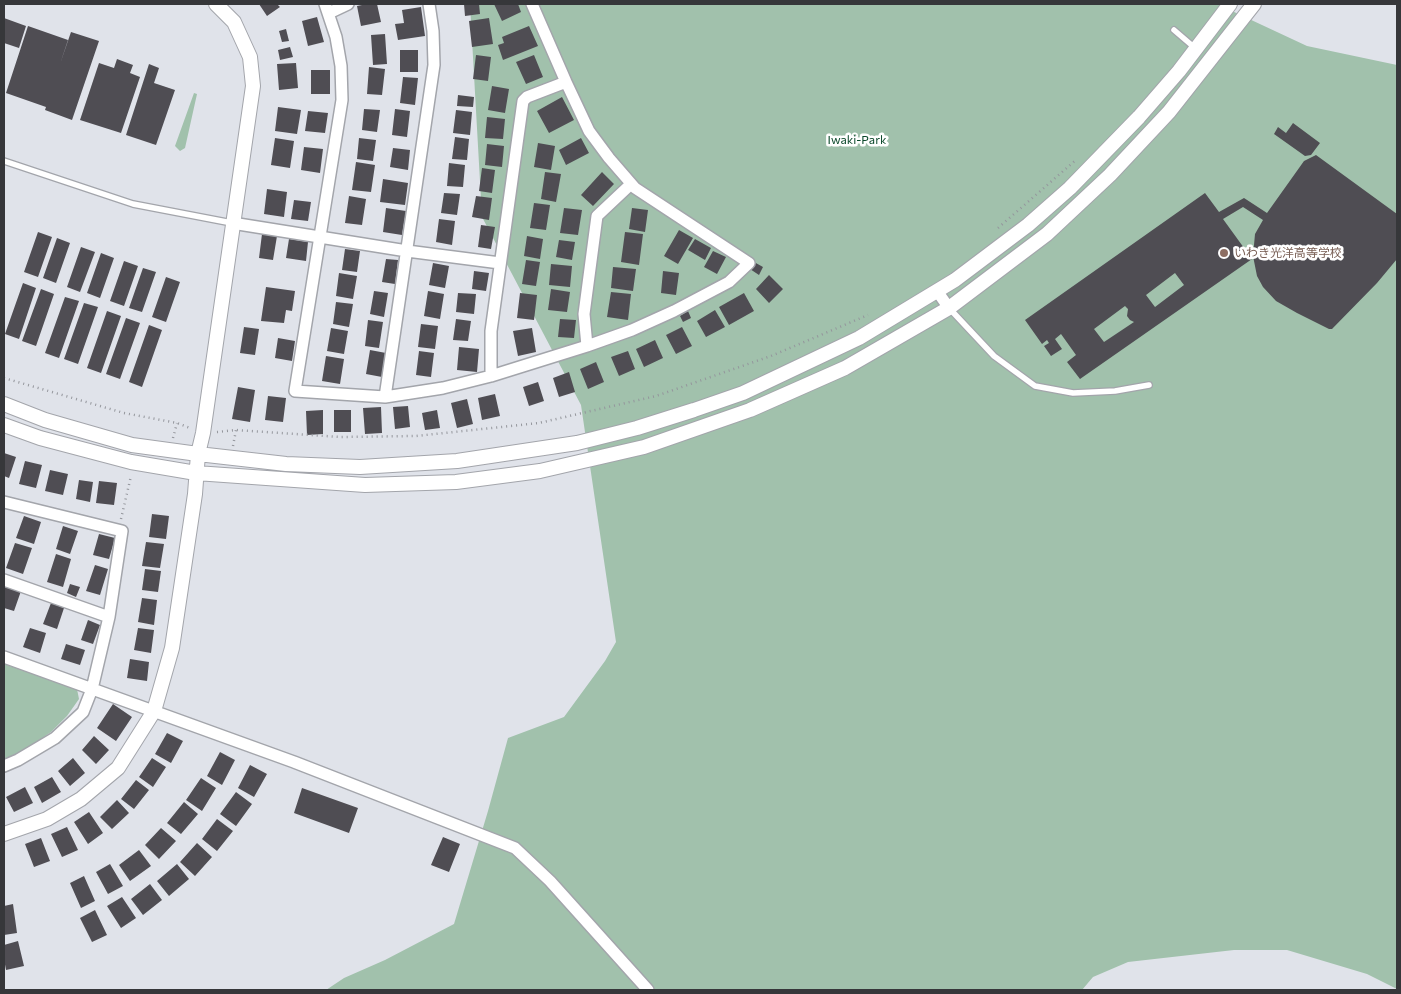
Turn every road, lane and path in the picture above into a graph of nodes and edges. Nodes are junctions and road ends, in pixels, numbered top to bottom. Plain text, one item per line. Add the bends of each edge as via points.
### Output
1 (216, 4) edge
2 (348, 4) edge
3 (430, 4) edge
4 (532, 4) edge
5 (1230, 4) edge
6 (1254, 4) edge
7 (327, 8) edge
8 (1174, 30) dead end
9 (1195, 49) junction
10 (566, 82) junction
11 (4, 161) edge
12 (631, 184) junction
13 (232, 223) junction
14 (320, 237) junction
15 (407, 251) junction
16 (500, 263) junction
17 (937, 291) junction
18 (949, 308) junction
19 (587, 346) junction
20 (491, 376) junction
21 (1149, 385) dead end
22 (385, 397) junction
23 (4, 404) edge
24 (4, 426) edge
25 (198, 454) junction
26 (131, 462) junction
27 (196, 472) junction
28 (4, 503) edge
29 (118, 530) junction
30 (4, 580) edge
31 (109, 616) junction
32 (4, 657) edge
33 (92, 690) junction
34 (154, 711) junction
35 (4, 766) edge
36 (4, 834) edge
37 (648, 990) edge

1 - 13 street via 234,22 250,57 253,86
2 - 7 street
3 - 15 street via 434,65
4 - 10 street
5 - 9 street
6 - 18 street via 1169,112 1110,175 1047,234
7 - 14 street via 341,66 342,100
8 - 9 lane
9 - 17 street via 1139,117 1070,188 1028,225
10 - 12 street via 589,130
10 - 16 street via 522,101
11 - 13 lane via 133,204
12 - 19 street via 597,216 584,314
12 - 19 street via 749,263 730,282 682,307
13 - 14 street
13 - 25 street
14 - 15 street
14 - 22 street via 296,391
15 - 16 street
15 - 22 street
16 - 20 street via 491,332
17 - 18 street
17 - 25 street via 859,338 743,393 638,428 577,444 457,461 360,467 286,464
18 - 21 lane via 994,356 1035,386 1074,393
18 - 27 street via 845,368 750,410 644,447 540,471 456,482 365,485
19 - 20 street
20 - 22 street
23 - 25 street via 45,420 132,444
24 - 26 street
25 - 27 street
26 - 27 street
26 - 29 path via 132,473
27 - 34 street via 172,648
28 - 29 street
29 - 31 street via 122,531
30 - 31 street
31 - 33 street
32 - 33 street
33 - 34 street
33 - 35 street via 83,712 55,738
34 - 36 street via 118,768 88,793 47,819
34 - 37 street via 514,848 550,881

